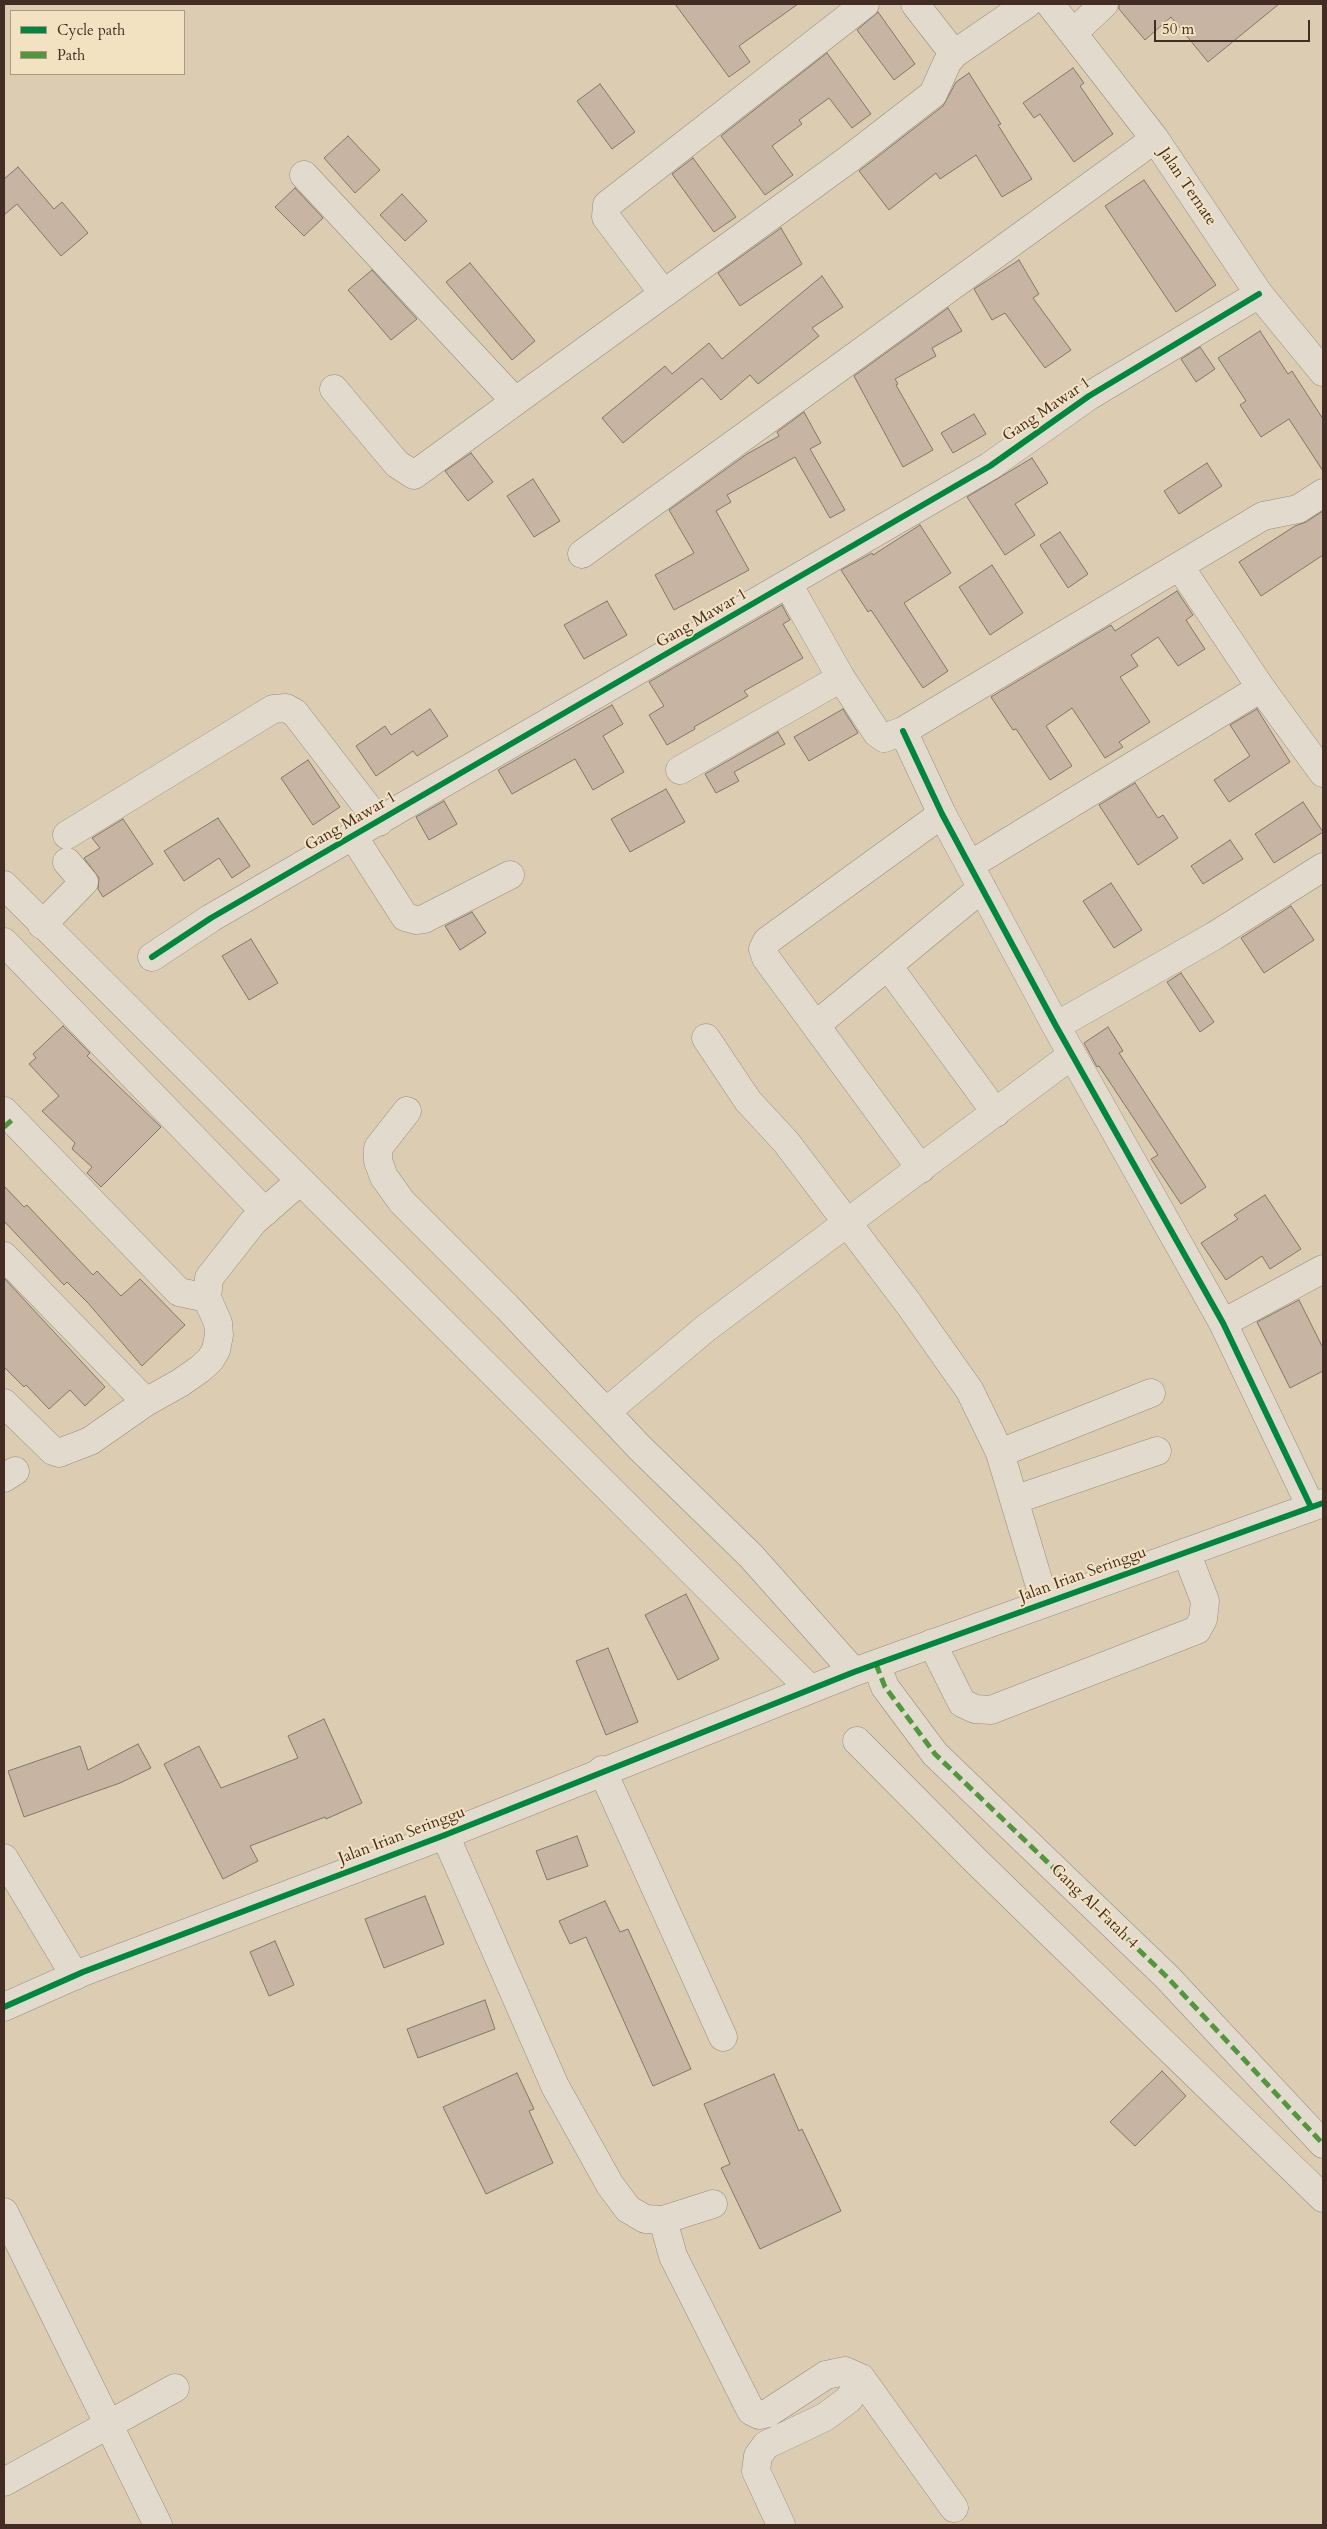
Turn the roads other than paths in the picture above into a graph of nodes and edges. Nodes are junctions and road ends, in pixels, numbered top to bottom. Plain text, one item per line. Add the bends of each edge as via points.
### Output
1 (865, 4) edge
2 (915, 4) edge
3 (1027, 4) edge
4 (1050, 4) edge
5 (1104, 4) edge
6 (1072, 33) junction
7 (954, 54) junction
8 (1155, 139) junction
9 (304, 175) dead end
10 (663, 293) junction
11 (1259, 294) junction
12 (1323, 372) edge
13 (334, 389) dead end
14 (514, 400) junction
15 (1323, 493) edge
16 (582, 554) dead end
17 (1180, 566) junction
18 (788, 584) junction
19 (840, 678) junction
20 (1261, 688) junction
21 (903, 731) junction
22 (680, 770) dead end
23 (1323, 773) edge
24 (942, 814) junction
25 (379, 822) junction
26 (67, 835) dead end
27 (353, 836) junction
28 (67, 862) dead end
29 (1323, 867) edge
30 (510, 875) dead end
31 (976, 876) junction
32 (4, 885) edge
33 (47, 921) junction
34 (4, 942) edge
35 (152, 957) dead end
36 (888, 966) junction
37 (816, 1025) junction
38 (1056, 1026) junction
39 (156, 1034) junction
40 (706, 1038) dead end
41 (1072, 1055) junction
42 (124, 1064) junction
43 (4, 1111) edge
44 (408, 1111) dead end
45 (996, 1113) junction
46 (921, 1169) junction
47 (300, 1181) junction
48 (265, 1212) junction
49 (846, 1223) junction
50 (4, 1256) edge
51 (1323, 1269) edge
52 (207, 1298) junction
53 (1223, 1323) junction
54 (1151, 1393) dead end
55 (146, 1402) junction
56 (4, 1403) edge
57 (606, 1412) junction
58 (1158, 1451) dead end
59 (1000, 1453) junction
60 (1014, 1500) junction
61 (1317, 1505) edge
62 (1186, 1552) junction
63 (1045, 1603) junction
64 (932, 1643) junction
65 (844, 1676) junction
66 (857, 1741) dead end
67 (602, 1770) junction
68 (445, 1835) junction
69 (4, 1858) edge
70 (75, 1976) junction
71 (4, 2008) edge
72 (723, 2037) dead end
73 (1323, 2144) edge
74 (1323, 2198) edge
75 (713, 2204) dead end
76 (4, 2212) edge
77 (663, 2220) junction
78 (861, 2378) junction
79 (175, 2388) dead end
80 (109, 2424) junction
81 (4, 2482) edge
82 (954, 2508) dead end
83 (158, 2525) edge
84 (782, 2525) edge

1 - 10 street via 607,205 606,217
2 - 7 street
3 - 7 street
4 - 6 street, Jalan Ternate
5 - 6 street
6 - 8 street, Jalan Ternate
7 - 10 street via 933,94
8 - 11 street, Jalan Ternate
8 - 16 street
9 - 14 street
10 - 14 street
11 - 12 street, Jalan Ternate
11 - 18 street, Gang Mawar 1 via 1089,396 990,466
13 - 14 street via 397,464 414,475
15 - 17 street via 1298,509 1263,516
17 - 20 street
17 - 21 street
18 - 19 street
18 - 25 street, Gang Mawar 1
19 - 21 street via 877,733 884,738
19 - 22 street
20 - 23 street
20 - 31 street
21 - 24 street
24 - 31 street
24 - 37 street via 767,942 763,949 766,958
25 - 26 street via 295,713 286,708 273,709
25 - 27 street, Gang Mawar 1
27 - 30 street via 405,917 416,920 424,919
27 - 35 street, Gang Mawar 1 via 211,918
28 - 33 street via 84,882
29 - 38 street via 1214,936
31 - 36 street
31 - 38 street
32 - 33 street
33 - 39 street
34 - 42 street
36 - 37 street
36 - 45 street
37 - 46 street
38 - 41 street
39 - 42 street
39 - 47 street
40 - 49 street via 748,1101 786,1142
41 - 45 street
41 - 53 street
42 - 48 street
43 - 52 street via 179,1292
44 - 57 street via 378,1148 378,1161 384,1177 402,1202 508,1307
45 - 46 street
46 - 49 street
47 - 48 street
47 - 65 street
48 - 52 street via 253,1222 210,1278
49 - 57 street via 706,1328
49 - 59 street via 970,1391
50 - 55 street
51 - 53 street
52 - 55 street via 220,1335 213,1355 200,1369
53 - 61 street
54 - 59 street
55 - 56 street via 90,1441 59,1454
57 - 65 street via 751,1556
58 - 60 street
59 - 60 street
60 - 63 street
61 - 62 street, Jalan Irian Seringgu
62 - 63 street, Jalan Irian Seringgu
62 - 64 street via 1204,1601 1203,1618 1197,1630 991,1710 962,1704
63 - 64 street, Jalan Irian Seringgu
64 - 65 street, Jalan Irian Seringgu
65 - 67 street, Jalan Irian Seringgu
65 - 73 street, Gang Al-Fatah 4 via 885,1686 935,1754 1167,1977
66 - 74 street
67 - 68 street, Jalan Irian Seringgu
67 - 72 street
68 - 70 street, Jalan Irian Seringgu
68 - 77 street via 555,2086 610,2185 628,2209 638,2216
69 - 70 street
70 - 71 street, Jalan Irian Seringgu
75 - 77 street
76 - 80 street
77 - 78 street via 673,2256 751,2411 759,2415 768,2413 826,2375 845,2371
78 - 82 street
78 - 84 street via 849,2400 825,2417 766,2445 758,2456 756,2471
79 - 80 street
80 - 81 street
80 - 83 street

